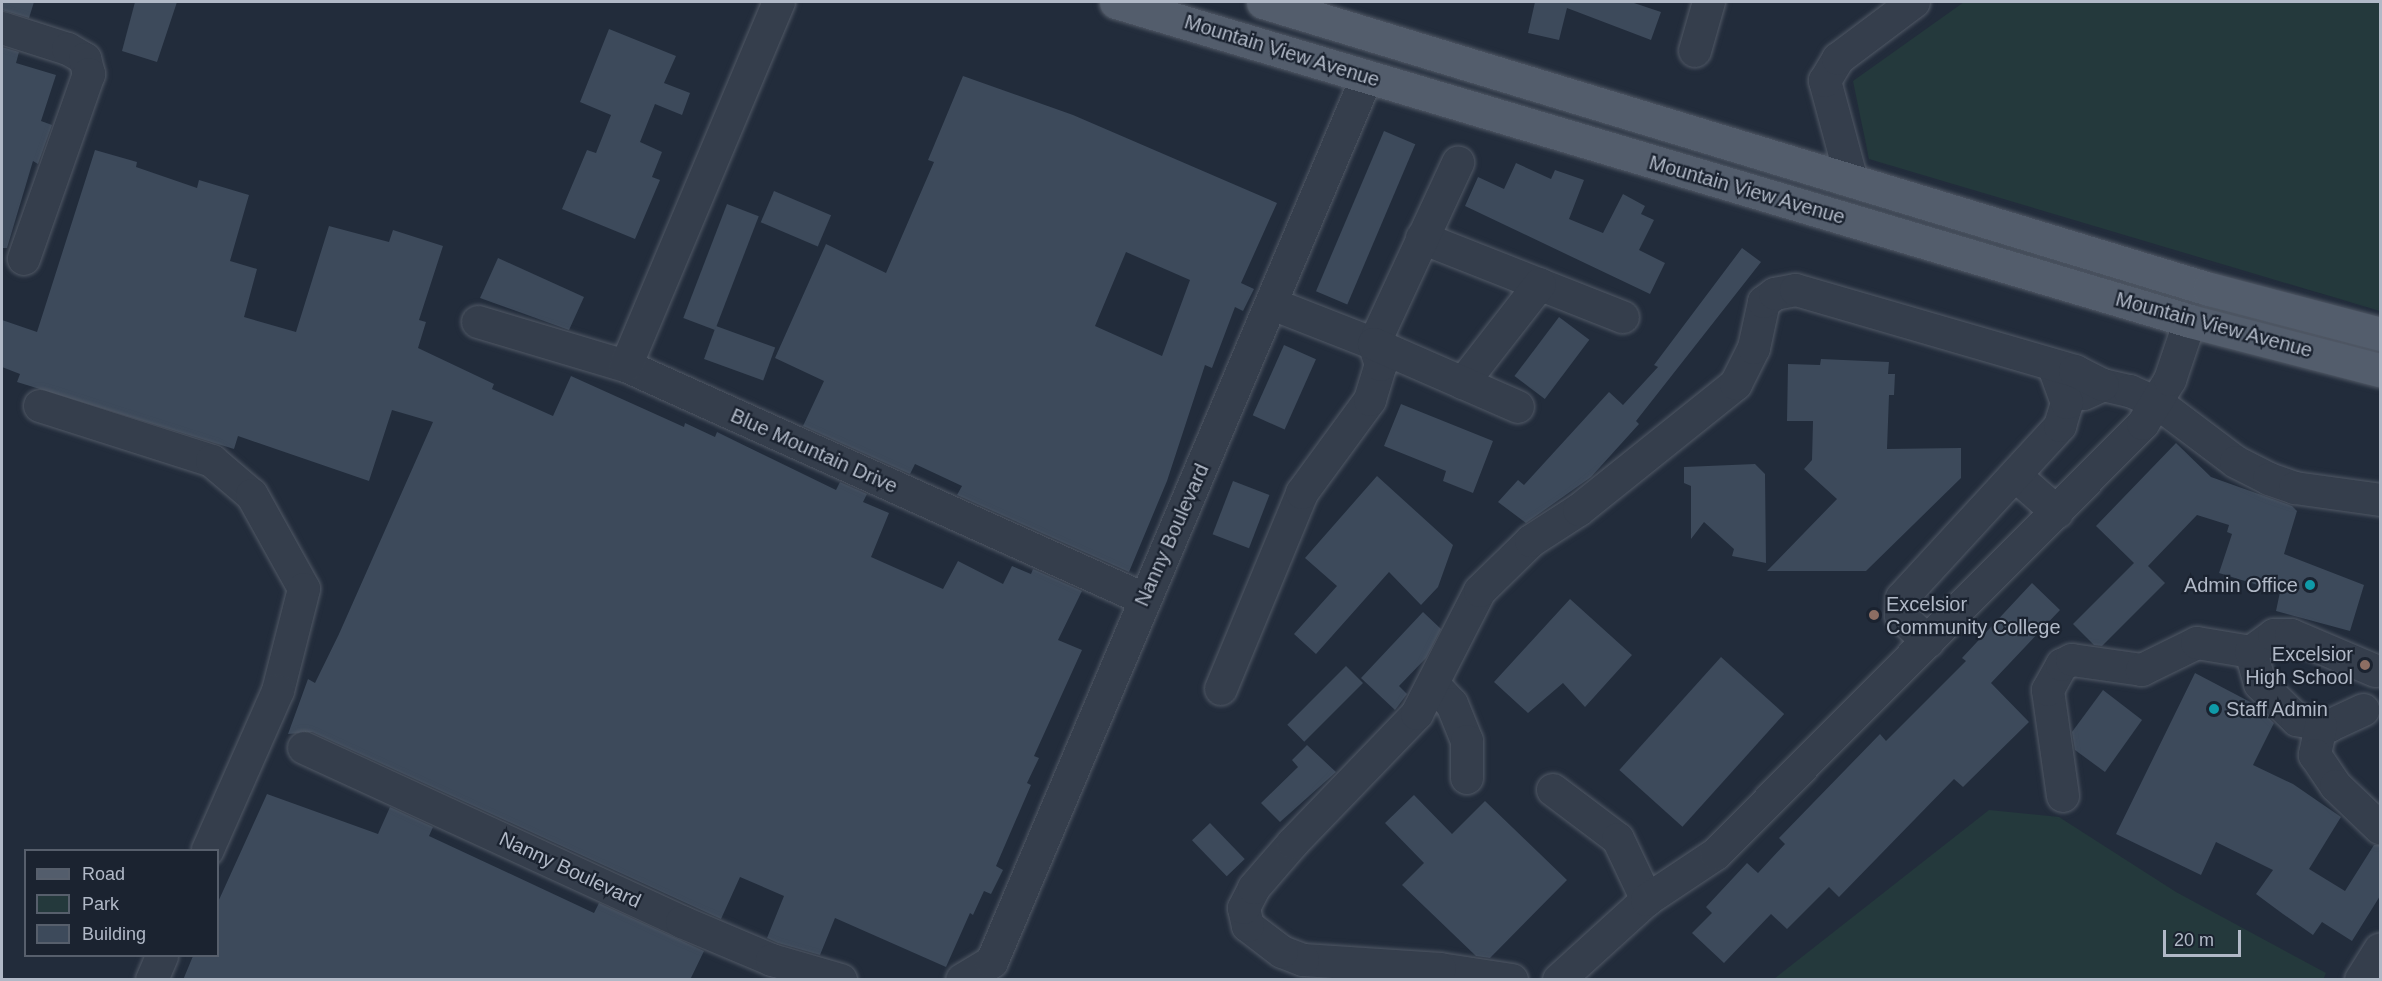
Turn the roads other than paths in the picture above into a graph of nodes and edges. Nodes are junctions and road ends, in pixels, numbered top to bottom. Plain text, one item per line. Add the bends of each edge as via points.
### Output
1 (779, 2) edge
2 (1116, 2) edge
3 (1266, 2) edge
4 (1709, 2) edge
5 (1914, 2) edge
6 (2, 28) edge
7 (1262, 45) junction
8 (1695, 51) dead end
9 (1367, 77) junction
10 (1458, 163) dead end
11 (1851, 181) junction
12 (1422, 238) junction
13 (24, 259) dead end
14 (1540, 284) junction
15 (1272, 304) junction
16 (1623, 317) dead end
17 (2190, 321) junction
18 (478, 322) dead end
19 (2380, 334) edge
20 (1374, 344) junction
21 (626, 366) junction
22 (2054, 368) junction
23 (2380, 370) edge
24 (1463, 383) junction
25 (2103, 385) junction
26 (2067, 403) junction
27 (2159, 404) junction
28 (40, 406) dead end
29 (1518, 407) dead end
30 (2016, 476) junction
31 (2380, 500) edge
32 (2057, 512) junction
33 (1144, 599) junction
34 (1928, 642) junction
35 (2251, 652) junction
36 (2376, 671) dead end
37 (1434, 685) junction
38 (1221, 689) dead end
39 (2363, 710) dead end
40 (2321, 726) junction
41 (304, 748) dead end
42 (1467, 778) dead end
43 (1553, 790) dead end
44 (2063, 796) dead end
45 (2380, 828) edge
46 (208, 849) edge
47 (1647, 900) junction
48 (2380, 950) edge
49 (162, 957) edge
50 (152, 980) edge
51 (841, 980) edge
52 (962, 980) edge
53 (1512, 980) edge
54 (1559, 980) edge
55 (2361, 980) edge

1 - 21 street
2 - 7 main road, Mountain View Avenue
3 - 7 main road
3 - 11 main road, Mountain View Avenue
4 - 8 street
5 - 11 street via 1838,59 1825,81
6 - 13 street via 68,49 85,59 89,74
7 - 9 main road, Mountain View Avenue
9 - 15 street, Nanny Boulevard
9 - 17 main road, Mountain View Avenue
10 - 12 street
11 - 19 main road, Mountain View Avenue via 2209,289
12 - 14 street
12 - 20 street
14 - 16 street
14 - 24 street
15 - 20 street
15 - 33 street, Nanny Boulevard
17 - 23 main road, Mountain View Avenue
17 - 27 street
18 - 21 street, Blue Mountain Drive
20 - 24 street
20 - 38 street via 1381,365 1370,400 1302,493
21 - 33 street, Blue Mountain Drive
22 - 25 street via 2075,371
22 - 26 street
22 - 37 street via 1796,290 1775,294 1764,302 1754,348 1736,384 1502,568 1462,619
24 - 29 street
25 - 26 street
25 - 27 street
26 - 30 street via 2061,426
27 - 31 street via 2236,462 2269,479 2295,488
27 - 32 street
28 - 46 street via 212,461 252,495 304,589 278,691
30 - 32 street
30 - 34 street via 1902,598 1901,616
32 - 34 street
33 - 52 street, Nanny Boulevard via 992,962
34 - 47 street via 1716,854
35 - 36 street via 2274,634 2291,635
35 - 40 street via 2260,684 2279,705 2297,720
35 - 44 street via 2196,642 2142,670 2085,659 2062,665 2051,680 2047,707
37 - 42 street via 1452,704 1467,741
37 - 53 street via 1417,714 1371,768 1254,888 1244,918 1282,952 1303,960 1440,969
39 - 40 street via 2341,723
40 - 45 street via 2315,755 2336,786
41 - 51 street, Nanny Boulevard via 682,922 772,960
43 - 47 street via 1618,839
47 - 54 street
48 - 55 street
49 - 50 street

